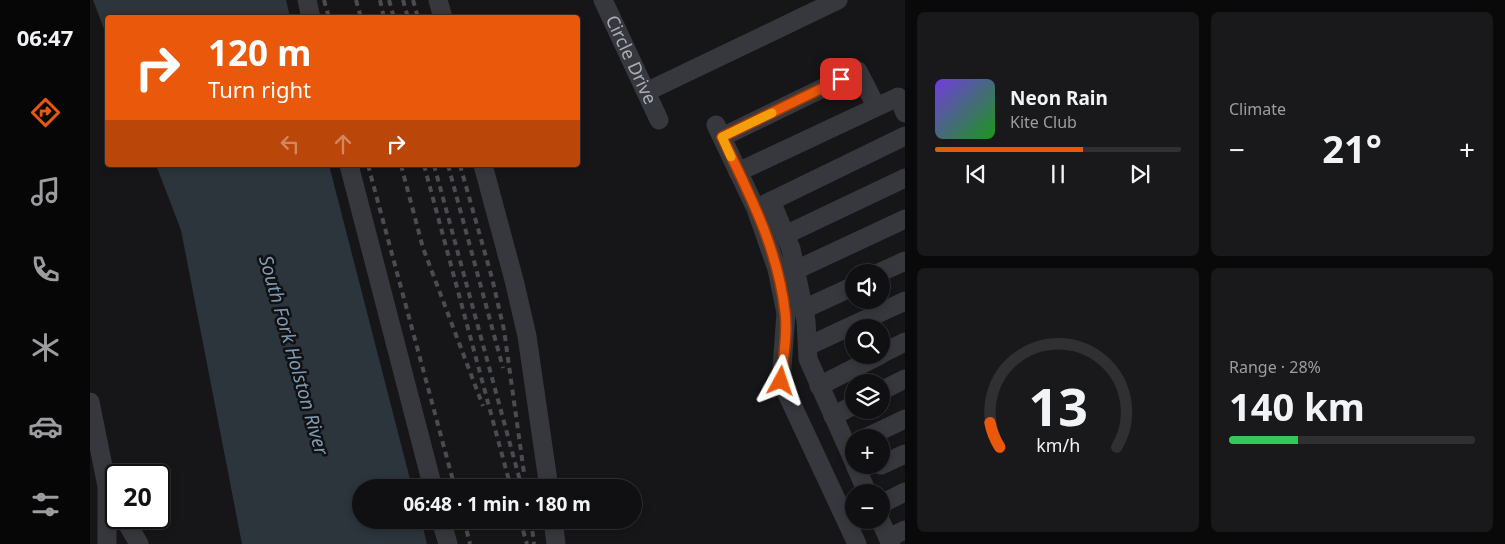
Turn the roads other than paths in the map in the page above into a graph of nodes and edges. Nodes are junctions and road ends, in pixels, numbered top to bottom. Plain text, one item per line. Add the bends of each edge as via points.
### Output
1 (307, 0) edge
2 (438, 0) edge
3 (603, 0) edge
4 (838, 0) edge
5 (310, 15) edge
6 (442, 15) edge
7 (646, 92) junction
8 (901, 105) edge
9 (876, 106) junction
10 (659, 120) dead end
11 (905, 136) edge
12 (350, 167) edge
13 (484, 167) edge
14 (738, 172) junction
15 (905, 178) edge
16 (763, 205) junction
17 (905, 219) edge
18 (785, 235) junction
19 (905, 261) edge
20 (890, 268) edge
21 (796, 270) junction
22 (845, 290) edge
23 (905, 301) edge
24 (804, 309) junction
25 (905, 342) edge
26 (808, 346) junction
27 (890, 350) edge
28 (862, 364) edge
29 (905, 379) edge
30 (819, 386) junction
31 (890, 386) edge
32 (90, 402) edge
33 (845, 410) edge
34 (832, 416) junction
35 (905, 418) edge
36 (883, 429) edge
37 (845, 441) edge
38 (905, 454) edge
39 (890, 461) edge
40 (105, 476) edge
41 (431, 479) edge
42 (548, 479) edge
43 (905, 492) edge
44 (890, 500) edge
45 (107, 529) edge
46 (130, 529) edge
47 (444, 529) edge
48 (554, 529) edge
49 (884, 529) edge
50 (905, 530) edge
51 (889, 541) edge
52 (107, 544) edge
53 (139, 544) edge
54 (448, 544) edge
55 (556, 544) edge
56 (857, 544) edge

1 - 5 street
2 - 6 street
3 - 7 street, Circle Drive
4 - 7 street
7 - 10 street, Circle Drive
8 - 9 street
9 - 14 street
9 - 14 street via 858,71 719,131
11 - 16 street
12 - 41 street
13 - 42 street via 527,336
14 - 16 street
15 - 18 street
16 - 18 street
16 - 56 street via 786,313 781,381
17 - 21 street
18 - 21 street
19 - 20 street
21 - 24 street
22 - 24 street
23 - 26 street
24 - 26 street
25 - 27 street
26 - 30 street via 808,359
28 - 30 street
29 - 31 street
30 - 34 street
32 - 40 street
33 - 34 street
34 - 37 street
35 - 36 street
38 - 39 street
43 - 44 street
45 - 52 street
46 - 53 street
47 - 54 street
48 - 55 street
49 - 51 street
50 - 51 street

